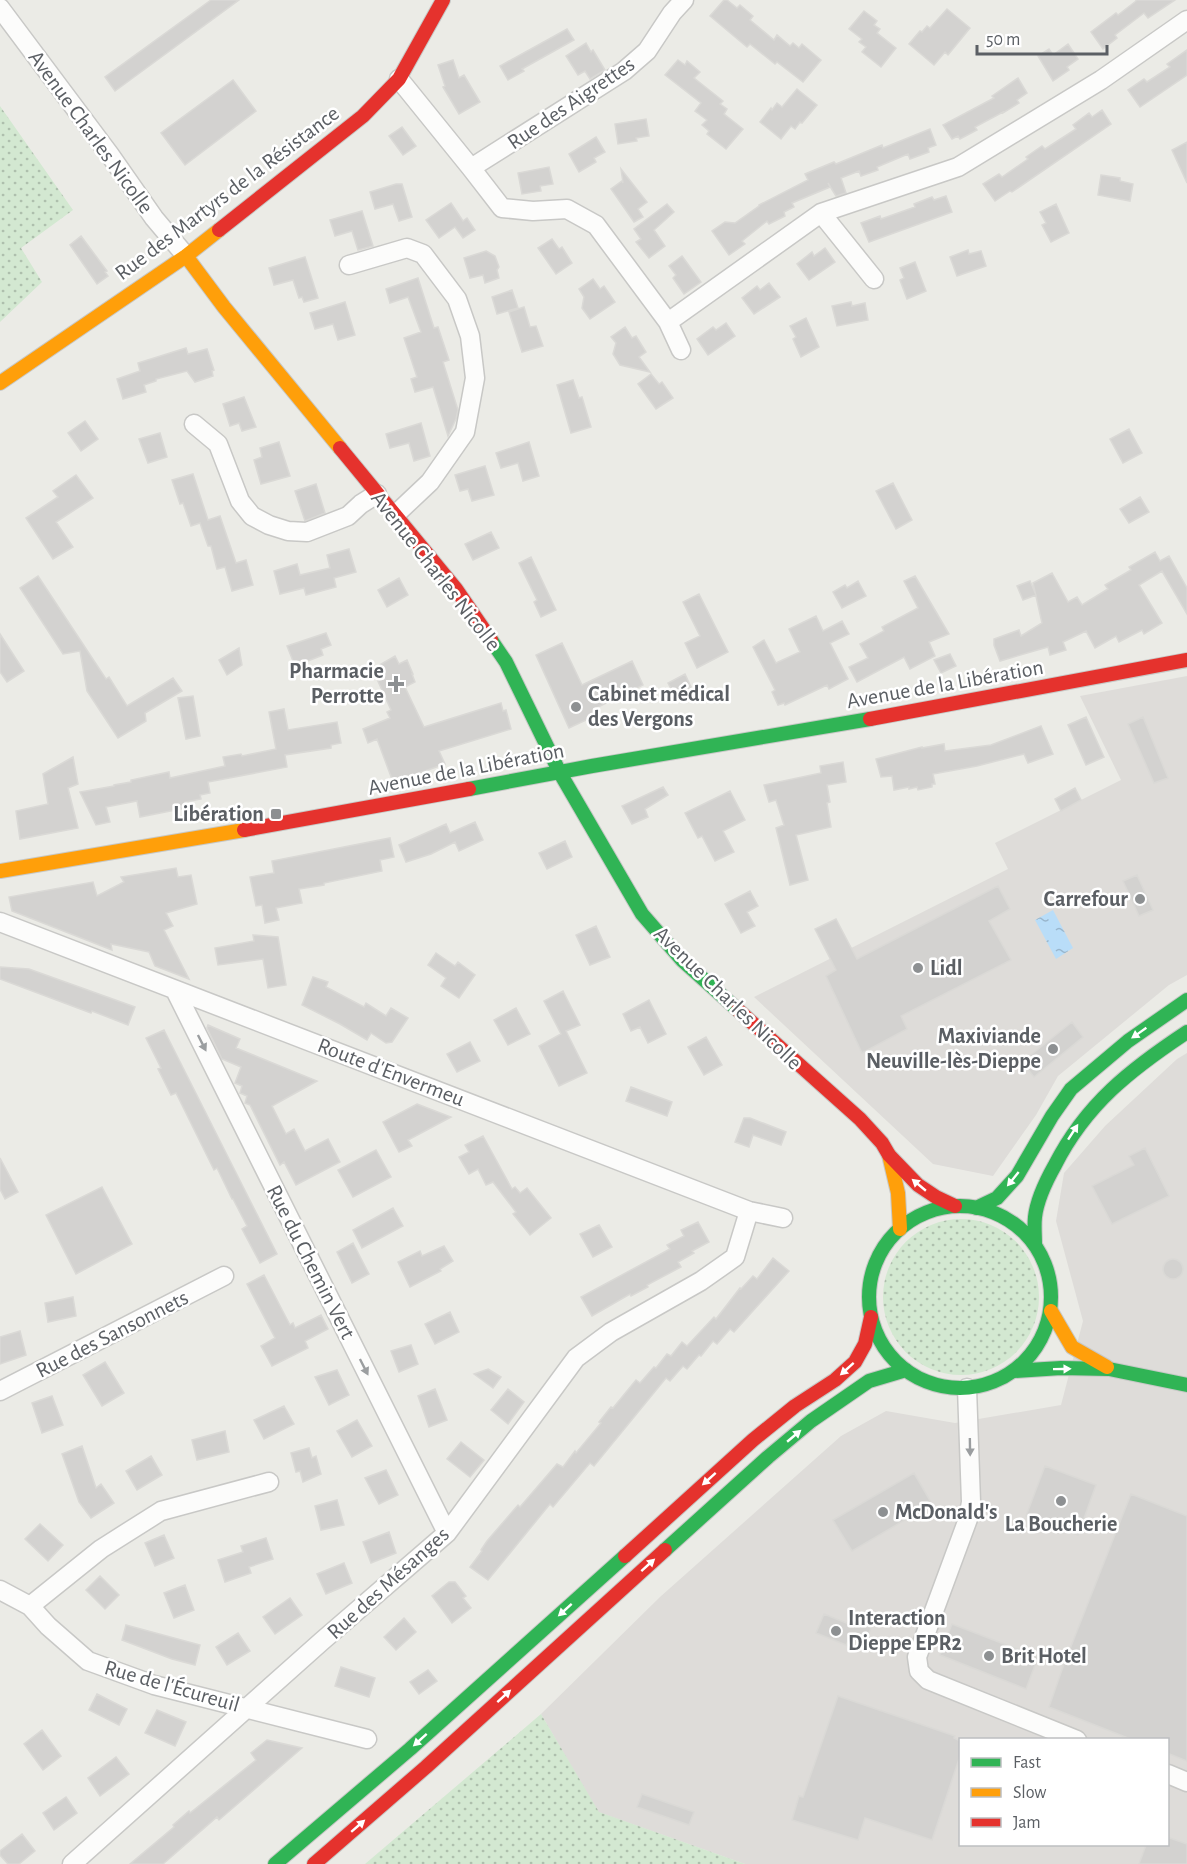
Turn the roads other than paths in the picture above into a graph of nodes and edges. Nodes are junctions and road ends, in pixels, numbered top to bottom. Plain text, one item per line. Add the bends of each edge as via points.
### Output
1 (442, 0) edge
2 (684, 0) edge
3 (0, 8) edge
4 (1187, 20) edge
5 (399, 80) junction
6 (471, 168) junction
7 (821, 213) junction
8 (186, 256) junction
9 (349, 265) dead end
10 (873, 279) dead end
11 (668, 322) junction
12 (681, 350) dead end
13 (0, 383) edge
14 (194, 424) dead end
15 (377, 494) junction
16 (395, 515) junction
17 (1187, 660) edge
18 (560, 773) junction
19 (0, 871) edge
20 (0, 922) edge
21 (175, 990) junction
22 (1187, 1000) edge
23 (1187, 1032) edge
24 (889, 1155) junction
25 (955, 1206) junction
26 (976, 1208) junction
27 (750, 1211) junction
28 (783, 1218) dead end
29 (900, 1229) junction
30 (1035, 1245) junction
31 (224, 1276) dead end
32 (1051, 1311) junction
33 (872, 1317) junction
34 (1109, 1369) junction
35 (906, 1370) junction
36 (1014, 1371) junction
37 (1187, 1385) edge
38 (967, 1388) junction
39 (0, 1390) edge
40 (269, 1482) dead end
41 (447, 1533) junction
42 (0, 1590) edge
43 (30, 1606) junction
44 (248, 1708) junction
45 (1072, 1738) edge
46 (367, 1739) dead end
47 (1169, 1775) edge
48 (1187, 1782) edge
49 (72, 1864) edge
50 (275, 1864) edge
51 (314, 1864) edge

1 - 5 main road, Rue des Martyrs de la Résistance
2 - 6 street, Rue des Aigrettes via 647,51 624,71
3 - 8 street, Avenue Charles Nicolle
4 - 7 street via 1101,80 958,167
5 - 6 street
5 - 8 main road, Rue des Martyrs de la Résistance via 363,116
6 - 11 street via 502,208 567,209 596,225
7 - 10 street
7 - 11 street
8 - 13 main road, Rue des Martyrs de la Résistance
8 - 15 main road, Avenue Charles Nicolle
9 - 16 street via 407,248 423,254 457,299 470,336 475,378 465,432 430,482
11 - 12 street
14 - 15 street via 218,444 240,501 252,516 269,525 308,532 348,516
15 - 16 main road, Avenue Charles Nicolle
16 - 18 main road, Avenue Charles Nicolle via 456,589 506,662
17 - 18 main road, Avenue de la Libération
18 - 19 main road, Avenue de la Libération
18 - 24 main road, Avenue Charles Nicolle via 648,922 682,960 860,1119
20 - 21 street, Route d'Envermeu
21 - 27 street, Route d'Envermeu
21 -> 41 street, Rue du Chemin Vert
22 -> 26 main road via 1128,1041 1071,1089 1017,1176 997,1198
30 -> 23 main road via 1035,1217 1045,1186 1061,1151 1084,1116 1138,1064
25 -> 24 main road, Avenue Charles Nicolle via 918,1185
24 - 29 main road, Avenue Charles Nicolle via 898,1193
25 - 26 main road
25 - 29 main road via 935,1210
26 - 30 main road via 999,1215
27 - 28 street, Route d'Envermeu
27 - 41 street, Rue des Mésanges via 735,1257 611,1332 576,1358
29 - 33 main road via 882,1250 874,1269 869,1290
30 - 32 main road via 1049,1276
31 - 39 street, Rue des Sansonnets
32 - 34 main road via 1072,1347
32 - 36 main road via 1032,1354
33 - 35 main road via 879,1338
33 -> 50 main road via 855,1362 753,1440 410,1749
36 -> 34 main road
34 - 37 main road
35 - 38 main road via 945,1387
51 -> 35 main road via 811,1421 869,1381
36 - 38 main road
38 -> 45 street via 971,1502 917,1657 918,1671 928,1680
40 - 43 street via 161,1511 101,1549
41 - 44 street, Rue des Mésanges
42 - 43 street, Rue de l'Écureuil
43 - 44 street, Rue de l'Écureuil via 88,1661 154,1685
44 - 46 street, Rue de l'Écureuil
44 - 49 street, Rue des Mésanges
47 - 48 street

